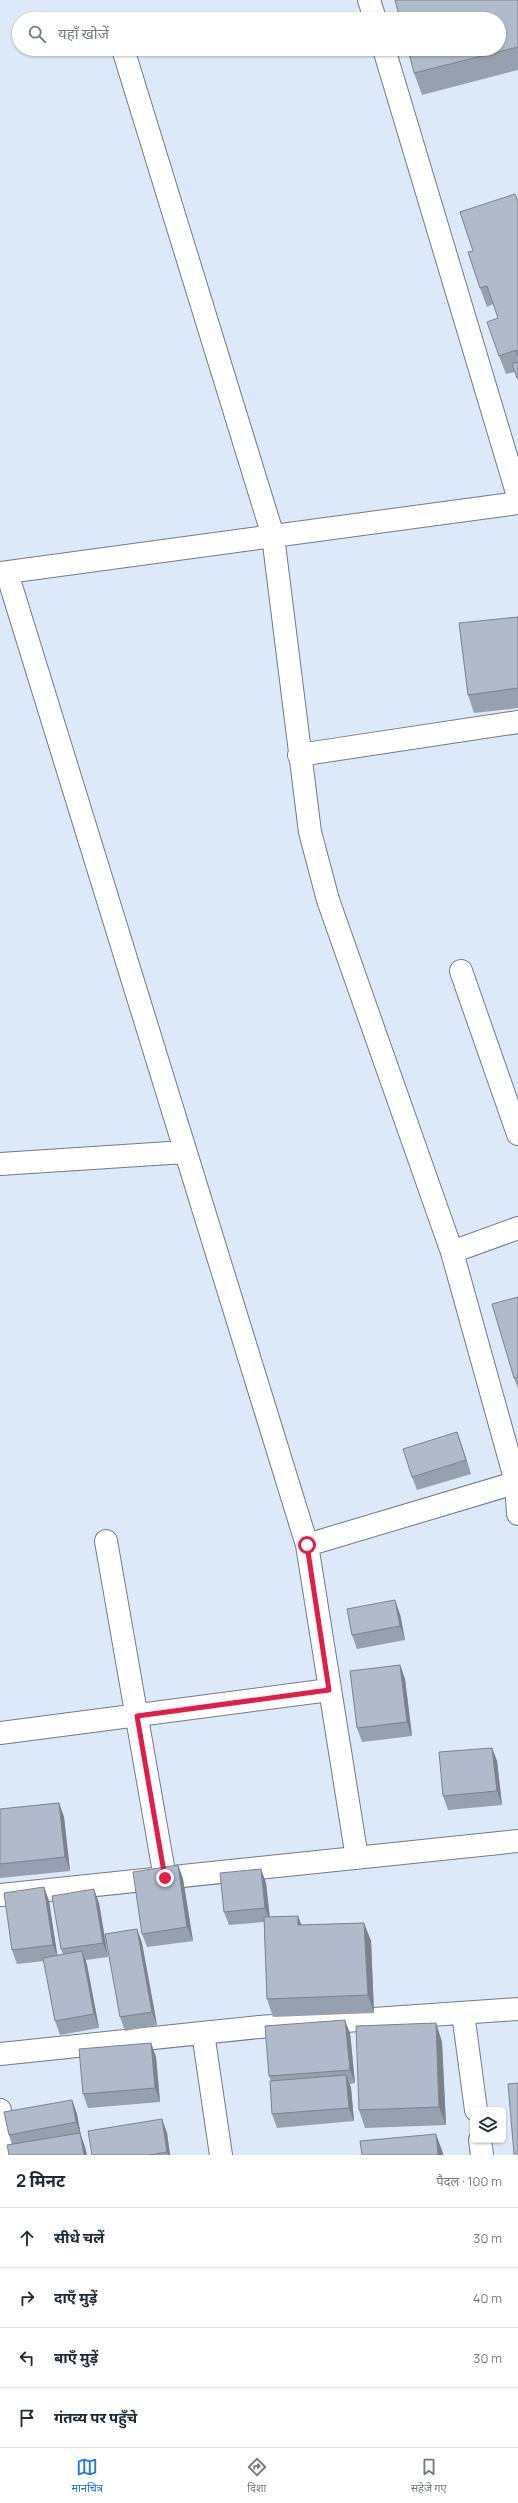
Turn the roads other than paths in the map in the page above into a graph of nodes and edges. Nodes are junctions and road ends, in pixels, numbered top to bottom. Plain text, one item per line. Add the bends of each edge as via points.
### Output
1 (369, 0) edge
2 (373, 12) edge
3 (125, 56) edge
4 (386, 56) edge
5 (518, 496) edge
6 (518, 503) edge
7 (273, 536) junction
8 (3, 573) edge
9 (518, 722) edge
10 (299, 755) junction
11 (461, 971) dead end
12 (518, 1134) edge
13 (185, 1152) junction
14 (0, 1164) edge
15 (518, 1228) edge
16 (452, 1252) junction
17 (517, 1482) edge
18 (518, 1514) edge
19 (106, 1541) dead end
20 (307, 1545) junction
21 (329, 1690) junction
22 (137, 1716) junction
23 (0, 1734) edge
24 (518, 1841) edge
25 (357, 1858) junction
26 (165, 1878) junction
27 (0, 1895) edge
28 (518, 2009) edge
29 (463, 2013) junction
30 (202, 2033) junction
31 (0, 2054) edge
32 (476, 2107) edge
33 (0, 2110) edge
34 (480, 2143) edge
35 (7, 2155) edge
36 (221, 2155) edge
37 (482, 2155) edge

1 - 2 street
3 - 7 street
4 - 5 street
6 - 7 street
7 - 8 street
7 - 10 street
8 - 13 street
9 - 10 street
10 - 16 street via 310,832 328,900
11 - 12 street
13 - 14 street
13 - 20 street
15 - 16 street
16 - 17 street
17 - 18 street
17 - 20 street
19 - 22 street
20 - 21 street
21 - 22 street
21 - 25 street
22 - 23 street
22 - 26 street
24 - 25 street
25 - 26 street
26 - 27 street
28 - 29 street
29 - 30 street
29 - 32 street
30 - 31 street
30 - 36 street
33 - 35 street
34 - 37 street

